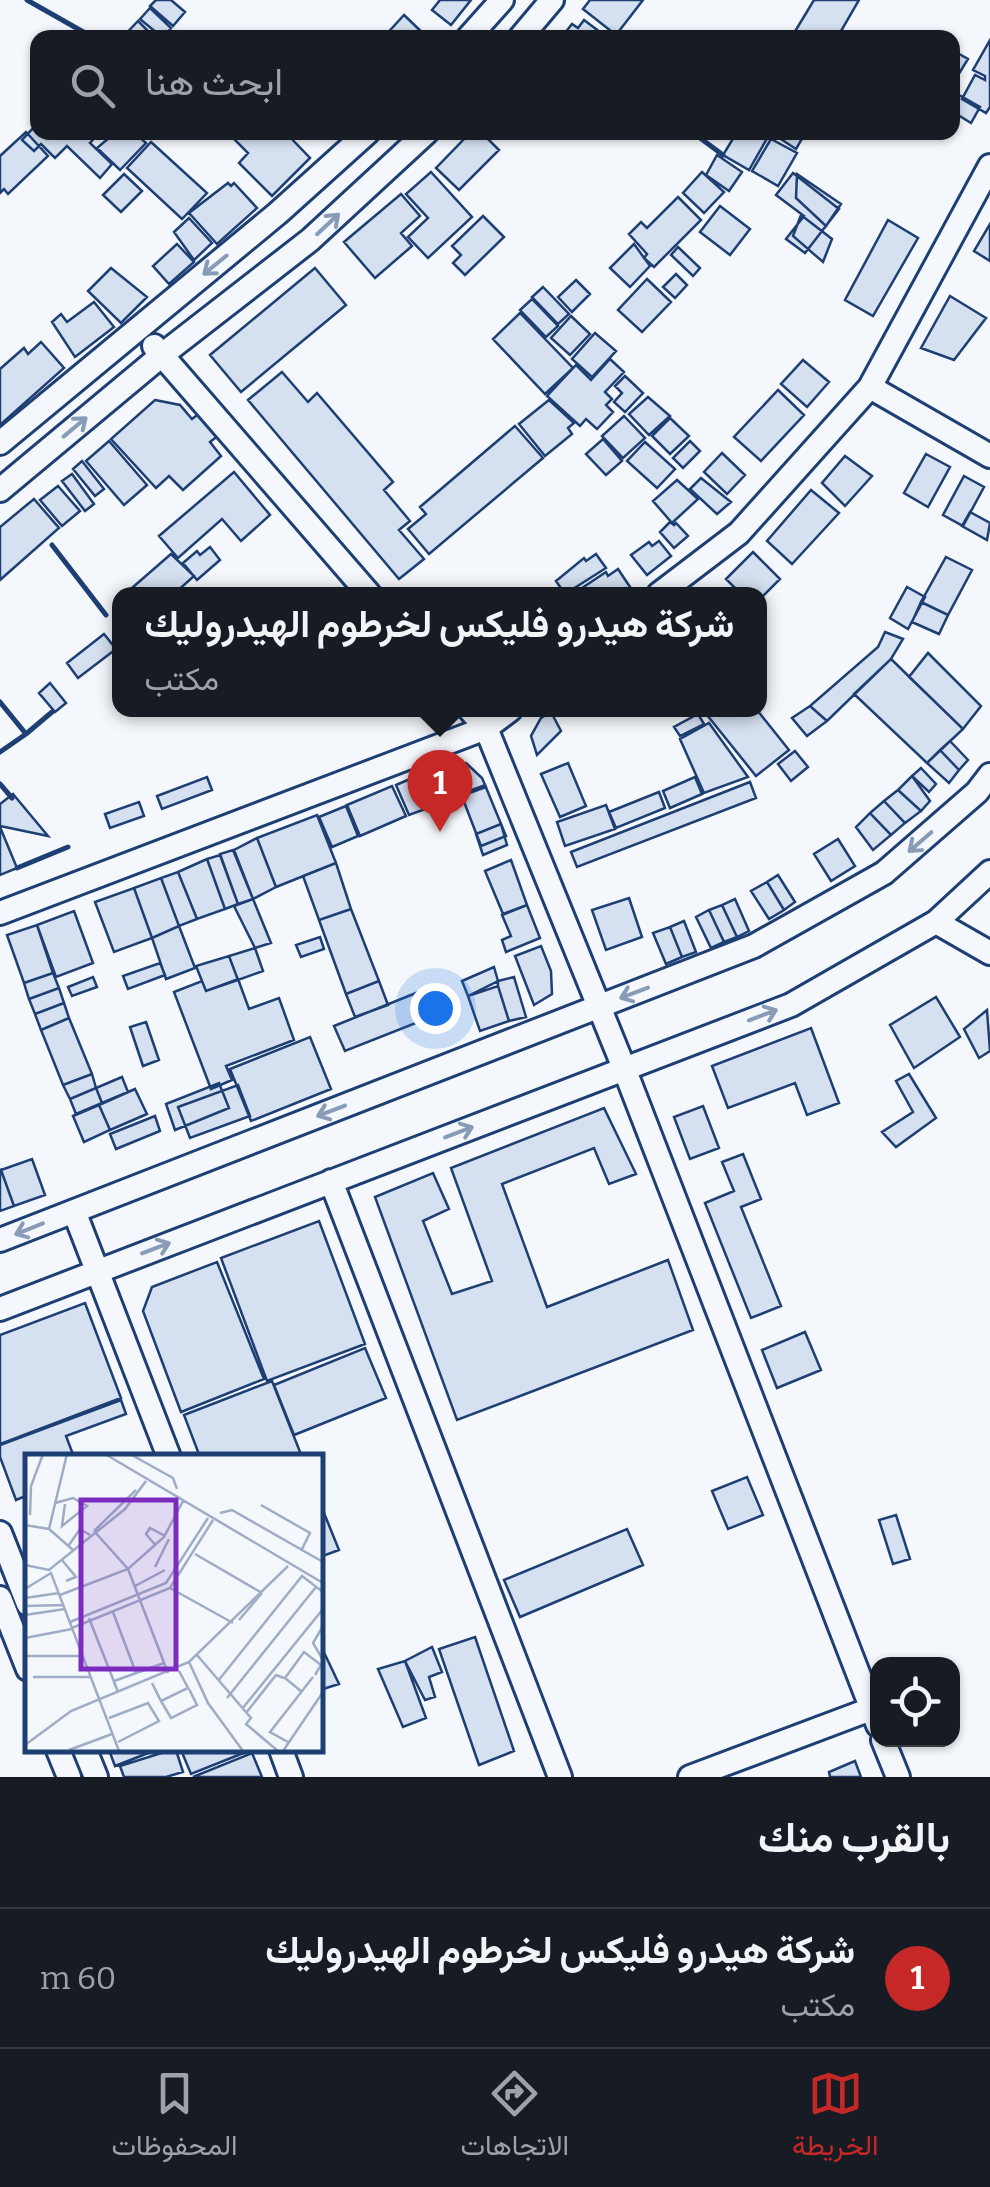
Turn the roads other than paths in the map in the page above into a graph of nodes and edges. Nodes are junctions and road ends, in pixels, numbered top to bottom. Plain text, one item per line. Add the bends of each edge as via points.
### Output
1 (502, 0) edge
2 (552, 0) edge
3 (475, 30) edge
4 (527, 30) edge
5 (359, 140) edge
6 (418, 140) edge
7 (990, 166) edge
8 (138, 329) junction
9 (162, 355) junction
10 (870, 387) junction
11 (0, 444) edge
12 (990, 456) edge
13 (0, 490) edge
14 (363, 587) edge
15 (668, 587) edge
16 (476, 717) edge
17 (501, 717) edge
18 (486, 728) junction
19 (990, 775) edge
20 (990, 872) edge
21 (0, 914) edge
22 (936, 922) junction
23 (990, 953) edge
24 (599, 1007) junction
25 (624, 1068) junction
26 (331, 1181) junction
27 (74, 1211) junction
28 (0, 1240) edge
29 (97, 1270) junction
30 (0, 1309) edge
31 (168, 1454) edge
32 (0, 1532) edge
33 (25, 1596) edge
34 (0, 1598) edge
35 (8, 1637) edge
36 (25, 1664) edge
37 (870, 1707) edge
38 (870, 1718) edge
39 (886, 1747) edge
40 (59, 1752) edge
41 (86, 1752) edge
42 (282, 1752) edge
43 (69, 1777) edge
44 (96, 1777) edge
45 (291, 1777) edge
46 (560, 1777) edge
47 (690, 1777) edge
48 (898, 1777) edge

1 - 3 street
2 - 4 street
5 -> 8 street
9 -> 6 street via 310,240
7 - 10 street
8 - 9 street
8 - 11 street
13 -> 9 street
9 - 14 street
10 - 12 street
10 - 15 street via 739,532
16 - 18 street
17 - 18 street
18 - 21 street
18 - 24 street
19 -> 24 street via 884,873 754,946
20 - 22 street
22 - 23 street
25 -> 22 street via 791,1004
24 - 25 street
24 -> 27 street
26 -> 25 street
25 - 37 street
29 -> 26 street
26 - 46 street
27 -> 28 street
27 - 29 street
29 - 30 street
29 - 31 street
32 - 33 street
34 - 35 street
35 - 36 street
38 - 47 street
39 - 48 street
40 - 43 street
41 - 44 street
42 - 45 street

